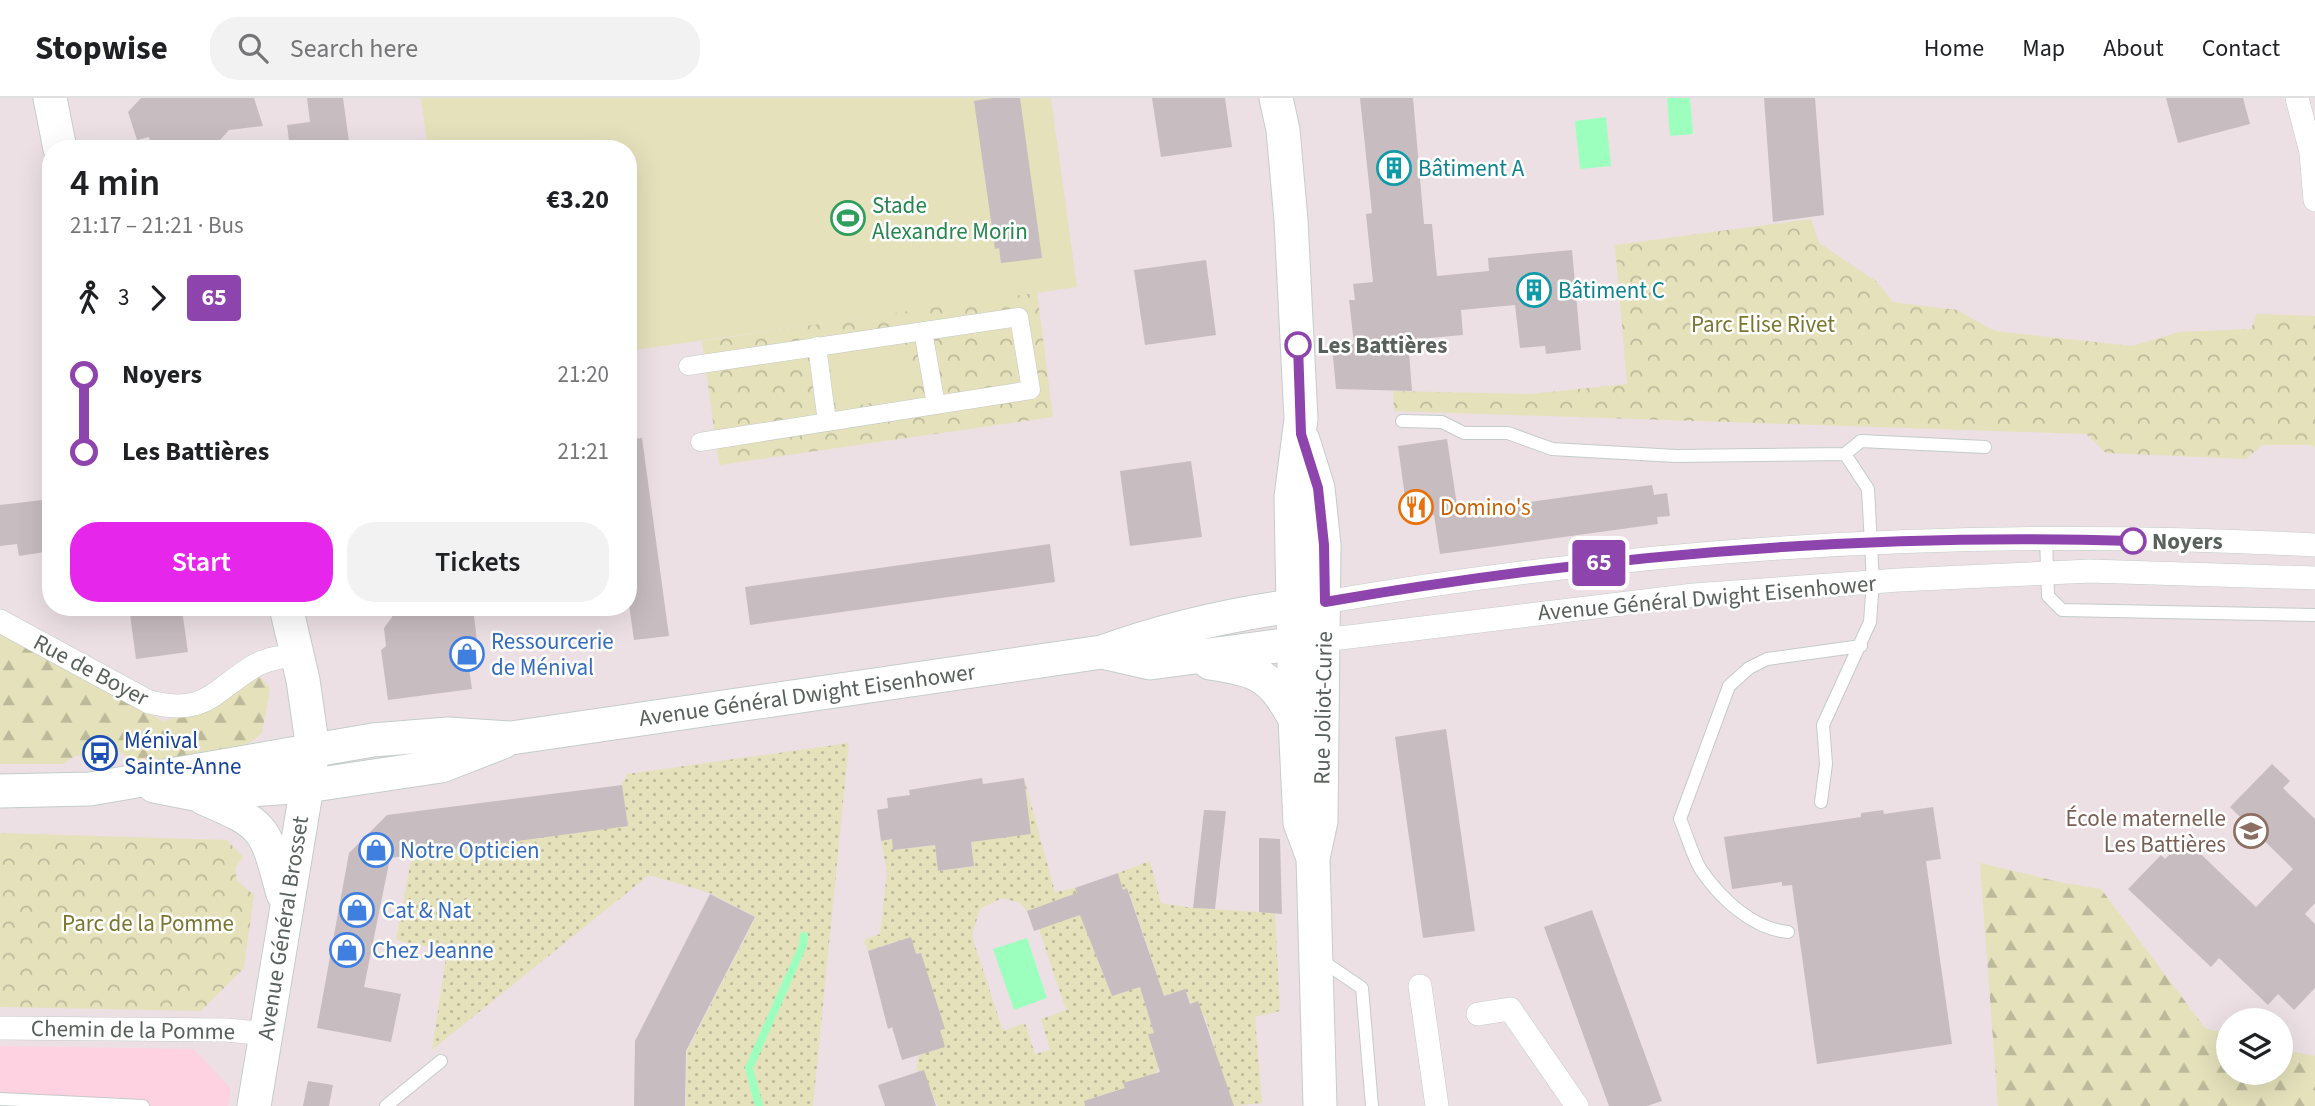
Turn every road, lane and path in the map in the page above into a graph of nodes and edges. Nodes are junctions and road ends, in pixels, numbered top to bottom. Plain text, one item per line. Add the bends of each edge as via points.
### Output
1 (50, 98) edge
2 (1276, 98) edge
3 (2297, 98) edge
4 (58, 140) edge
5 (2315, 200) edge
6 (923, 331) junction
7 (817, 346) junction
8 (688, 366) dead end
9 (936, 405) junction
10 (1402, 421) dead end
11 (827, 422) junction
12 (1301, 434) junction
13 (700, 442) dead end
14 (1984, 447) dead end
15 (1845, 454) junction
16 (2046, 538) junction
17 (1869, 542) junction
18 (2315, 545) edge
19 (2048, 571) junction
20 (2315, 578) edge
21 (1873, 582) junction
22 (1325, 602) junction
23 (1292, 605) junction
24 (2315, 615) edge
25 (288, 616) edge
26 (0, 621) edge
27 (1309, 641) junction
28 (1861, 646) junction
29 (1102, 652) junction
30 (298, 654) junction
31 (1183, 659) junction
32 (1295, 719) junction
33 (511, 738) junction
34 (313, 750) junction
35 (138, 783) junction
36 (307, 786) junction
37 (0, 791) edge
38 (195, 794) junction
39 (1821, 803) dead end
40 (1312, 858) junction
41 (286, 905) junction
42 (1788, 932) dead end
43 (1314, 955) junction
44 (1420, 986) dead end
45 (1478, 1014) dead end
46 (0, 1028) edge
47 (267, 1034) junction
48 (441, 1061) dead end
49 (0, 1099) edge
50 (143, 1106) edge
51 (254, 1106) edge
52 (386, 1106) edge
53 (1320, 1106) edge
54 (1372, 1106) edge
55 (1437, 1106) edge
56 (1577, 1106) edge

1 - 4 main road
2 - 12 main road, Rue Joliot-Curie via 1292,220
3 - 5 street via 2311,152
6 - 7 street
6 - 9 street
6 - 9 street via 1019,317 1031,390
7 - 8 street
7 - 11 street
9 - 11 street
10 - 15 lane via 1442,422 1464,433 1508,433 1552,449 1676,456
11 - 13 street
12 - 22 main road, Rue Joliot-Curie via 1318,488
12 - 23 main road, Rue Joliot-Curie via 1291,496
14 - 15 lane via 1861,441
15 - 17 lane via 1868,489
16 - 17 street, Avenue Général Dwight Eisenhower
16 - 18 street, Avenue Général Dwight Eisenhower
16 - 19 lane
17 - 21 lane
17 - 22 street, Avenue Général Dwight Eisenhower via 1674,555 1442,581
19 - 20 street, Avenue Général Dwight Eisenhower
19 - 21 street, Avenue Général Dwight Eisenhower
19 - 24 lane via 2048,596 2062,610
21 - 27 street, Avenue Général Dwight Eisenhower via 1694,595
21 - 28 lane via 1870,622
22 - 23 main road, Avenue Général Dwight Eisenhower
22 - 27 main road, Rue Joliot-Curie
23 - 27 main road, Rue Joliot-Curie
23 - 29 main road, Avenue Général Dwight Eisenhower via 1144,636
25 - 30 main road, Avenue Général Brosset
26 - 30 street, Rue de Boyer via 149,702 171,708 213,698 252,667
27 - 31 main road, Avenue Général Dwight Eisenhower
27 - 32 main road, Rue Joliot-Curie
27 - 40 main road, Rue Joliot-Curie via 1321,821
28 - 39 lane via 1823,725 1826,764
28 - 42 lane via 1768,659 1729,686 1680,819 1700,869 1730,905 1772,931
29 - 31 main road, Avenue Général Dwight Eisenhower via 1150,663
29 - 33 main road, Avenue Général Dwight Eisenhower
30 - 34 main road, Avenue Général Brosset
31 - 32 main road via 1246,668 1278,690
32 - 40 main road, Rue Joliot-Curie via 1300,823
33 - 34 main road, Avenue Général Dwight Eisenhower via 448,734
33 - 36 main road, Avenue Général Dwight Eisenhower via 441,766
34 - 35 main road, Avenue Général Dwight Eisenhower
34 - 36 main road, Avenue Général Brosset
35 - 37 main road
35 - 38 main road
36 - 38 main road, Avenue Général Dwight Eisenhower
36 - 41 main road, Avenue Général Brosset
38 - 41 main road via 256,824 269,844
40 - 43 main road, Rue Joliot-Curie
41 - 47 main road, Avenue Général Brosset
43 - 53 main road, Rue Joliot-Curie
43 - 54 lane via 1362,988
44 - 55 street
45 - 56 street via 1510,1009
46 - 47 street, Chemin de la Pomme
47 - 51 main road, Avenue Général Brosset
48 - 52 lane
49 - 50 lane

